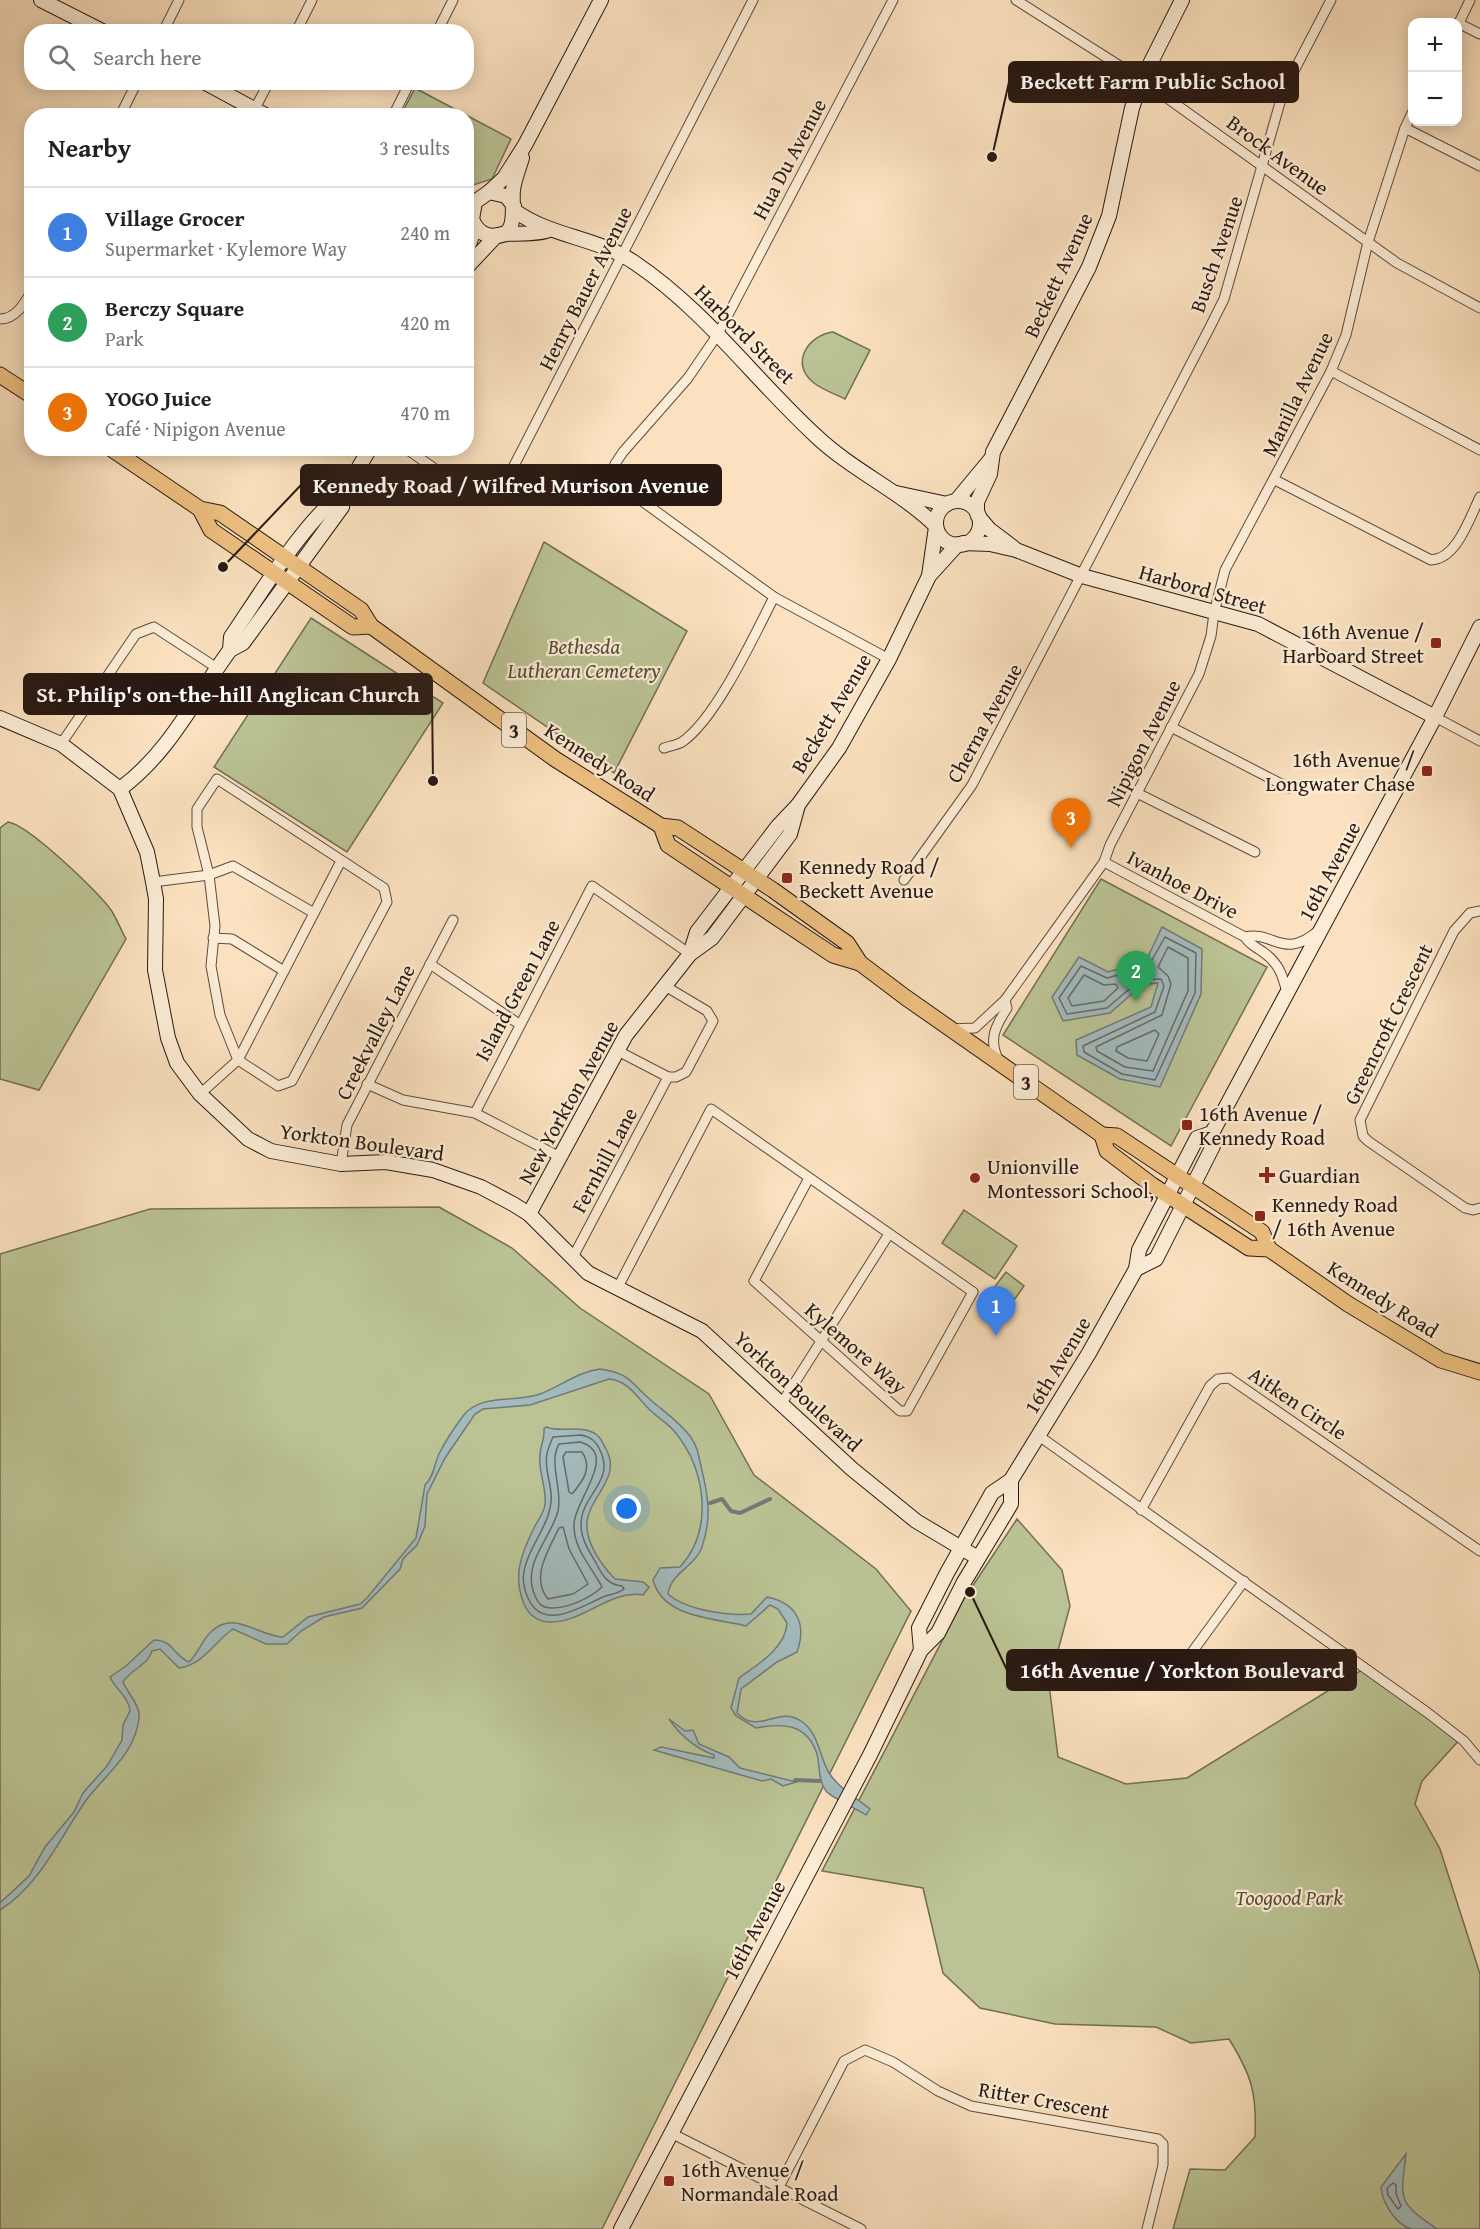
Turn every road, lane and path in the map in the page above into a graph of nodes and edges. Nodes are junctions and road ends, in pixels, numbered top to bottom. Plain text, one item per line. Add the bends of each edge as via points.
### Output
1 (41, 0) edge
2 (179, 0) edge
3 (312, 0) edge
4 (453, 0) edge
5 (601, 0) edge
6 (753, 0) edge
7 (893, 0) edge
8 (1016, 0) edge
9 (1182, 0) edge
10 (1331, 0) edge
11 (1470, 0) edge
12 (1026, 3) edge
13 (1461, 18) edge
14 (88, 24) edge
15 (167, 24) edge
16 (300, 24) edge
17 (440, 24) edge
18 (1462, 26) edge
19 (1480, 34) edge
20 (1142, 80) junction
21 (133, 90) edge
22 (218, 90) edge
23 (266, 90) edge
24 (406, 90) edge
25 (124, 108) edge
26 (248, 108) edge
27 (259, 108) edge
28 (397, 108) edge
29 (1408, 122) edge
30 (1405, 128) junction
31 (525, 145) junction
32 (1480, 166) edge
33 (1263, 168) junction
34 (485, 194) junction
35 (474, 195) edge
36 (474, 205) edge
37 (514, 208) junction
38 (474, 221) edge
39 (549, 230) junction
40 (499, 235) junction
41 (1368, 242) junction
42 (621, 256) junction
43 (474, 260) edge
44 (24, 305) edge
45 (1480, 308) edge
46 (0, 319) edge
47 (718, 334) junction
48 (1332, 371) junction
49 (0, 375) edge
50 (24, 391) edge
51 (1480, 450) edge
52 (122, 456) edge
53 (365, 456) edge
54 (417, 456) edge
55 (990, 460) junction
56 (1275, 480) junction
57 (896, 493) junction
58 (1480, 498) edge
59 (951, 502) junction
60 (200, 509) junction
61 (977, 514) junction
62 (936, 526) junction
63 (961, 544) junction
64 (1016, 550) junction
65 (292, 562) junction
66 (929, 576) junction
67 (1082, 576) junction
68 (281, 578) junction
69 (774, 597) junction
70 (1214, 613) junction
71 (370, 626) junction
72 (1480, 627) edge
73 (889, 659) junction
74 (217, 668) junction
75 (1435, 717) junction
76 (0, 718) edge
77 (1171, 727) junction
78 (1480, 741) edge
79 (61, 744) junction
80 (664, 748) dead end
81 (1289, 788) dead end
82 (120, 789) junction
83 (1137, 793) junction
84 (661, 826) junction
85 (1255, 852) dead end
86 (340, 861) junction
87 (1104, 862) junction
88 (208, 875) junction
89 (750, 875) junction
90 (904, 880) dead end
91 (153, 882) junction
92 (737, 892) junction
93 (1480, 911) edge
94 (314, 913) junction
95 (453, 920) dead end
96 (1322, 927) junction
97 (1245, 937) junction
98 (213, 938) junction
99 (690, 954) junction
100 (860, 963) junction
101 (430, 964) junction
102 (284, 972) junction
103 (665, 986) junction
104 (1287, 993) junction
105 (1005, 1000) junction
106 (519, 1024) junction
107 (950, 1029) junction
108 (616, 1050) junction
109 (238, 1060) junction
110 (1000, 1064) junction
111 (668, 1077) junction
112 (367, 1084) junction
113 (200, 1094) junction
114 (475, 1113) junction
115 (1212, 1132) junction
116 (1102, 1135) junction
117 (560, 1157) junction
118 (341, 1164) junction
119 (1178, 1175) junction
120 (809, 1178) junction
121 (1192, 1184) junction
122 (1168, 1194) junction
123 (1182, 1205) junction
124 (1480, 1208) edge
125 (529, 1215) junction
126 (890, 1234) junction
127 (1269, 1249) junction
128 (572, 1259) junction
129 (1136, 1269) junction
130 (617, 1289) junction
131 (821, 1342) junction
132 (1480, 1372) edge
133 (780, 1406) junction
134 (1039, 1436) junction
135 (1011, 1480) junction
136 (1141, 1510) junction
137 (961, 1548) junction
138 (1480, 1551) edge
139 (978, 1558) junction
140 (1244, 1581) junction
141 (921, 1650) junction
142 (1171, 1681) dead end
143 (1480, 1760) edge
144 (671, 2133) junction
145 (779, 2187) junction
146 (621, 2229) edge
147 (861, 2229) edge
148 (1147, 2229) edge

1 - 14 street
2 - 15 street
3 - 16 street
4 - 17 street
5 - 31 street
6 - 42 street, Henry Bauer Avenue
7 - 47 street, Hua Du Avenue
8 - 12 street, Brock Avenue
9 - 20 street, Beckett Avenue
10 - 33 street, Busch Avenue via 1283,92
11 - 13 street
12 - 20 street, Brock Avenue
18 - 19 street
20 - 33 street, Brock Avenue
20 - 55 street, Beckett Avenue via 1108,216 1089,267
21 - 25 street
22 - 26 street
23 - 27 street
24 - 28 street
29 - 30 street, Manilla Avenue
30 - 32 street
30 - 41 street, Manilla Avenue
31 - 34 street via 504,178
31 - 37 street via 513,190
33 - 41 street, Brock Avenue
33 - 67 street, Busch Avenue via 1224,299
34 - 35 street
34 - 36 street
34 - 37 street via 506,196
37 - 39 street, Harbord Street
37 - 40 street via 510,227
38 - 40 street via 485,234
39 - 40 street, Harbord Street via 542,234 527,231
39 - 42 street, Harbord Street via 594,241
40 - 43 street
41 - 45 street, Brock Avenue via 1396,263
41 - 48 street, Manilla Avenue via 1346,335
42 - 47 street, Harbord Street via 668,288
42 - 54 street, Henry Bauer Avenue via 501,491 490,500 470,493
44 - 46 street via 7,319
47 - 57 street, Harbord Street via 815,435
47 - 69 street, Hua Du Avenue via 688,378 623,452 615,464 614,475 624,488
48 - 51 street
48 - 56 street, Manilla Avenue
49 - 50 main road
52 - 60 main road, Kennedy Road / 3
53 - 65 street via 344,493 342,507
55 - 59 street, Beckett Avenue
55 - 61 street, Beckett Avenue via 990,474 977,502
56 - 58 street via 1431,560 1450,552
56 - 70 street, Manilla Avenue via 1225,570
57 - 59 street, Harbord Street
57 - 62 street, Harbord Street
59 - 61 street via 970,505
59 - 62 street via 938,513
60 - 65 main road, Kennedy Road / 3 via 220,513
60 - 68 main road, Kennedy Road / 3 via 211,530
61 - 63 street via 978,530
61 - 64 street, Harbord Street
62 - 63 street via 944,540
62 - 66 street, Beckett Avenue
63 - 64 street, Harbord Street via 990,544
63 - 66 street, Beckett Avenue
64 - 67 street, Harbord Street
65 - 68 street
65 - 71 main road, Kennedy Road / 3 via 361,610
66 - 73 street, Beckett Avenue
67 - 70 street, Harbord Street
67 - 90 street, Cherna Avenue via 972,785
68 - 71 main road, Kennedy Road / 3 via 353,627
68 - 74 street via 231,637 230,650
69 - 73 street
69 - 80 street via 738,668 695,730 680,743
70 - 75 street, Harbord Street via 1258,624
70 - 77 street, Nipigon Avenue via 1198,674
71 - 84 main road, Kennedy Road / 3 via 555,759
72 - 75 street, 16th Avenue
73 - 89 street, Beckett Avenue via 839,748 798,805 790,834
74 - 79 street via 154,627 142,630
74 - 82 street via 165,749
75 - 78 street
75 - 96 street, 16th Avenue
76 - 79 street, Yorkton Boulevard
77 - 81 street
77 - 83 street, Nipigon Avenue
79 - 82 street, Yorkton Boulevard
82 - 91 street, Yorkton Boulevard via 147,852
83 - 85 street
83 - 87 street, Nipigon Avenue
84 - 89 main road, Kennedy Road / 3 via 678,828
84 - 92 main road, Kennedy Road / 3 via 668,845
86 - 88 street via 217,779 197,809
86 - 94 street
86 - 109 street via 384,888 387,902 292,1081 278,1086
87 - 97 street, Ivanhoe Drive
87 - 105 street, Nipigon Avenue
88 - 91 street
88 - 94 street via 233,866
88 - 98 street
89 - 92 street, New Yorkton Avenue
89 - 100 main road, Kennedy Road / 3 via 847,943
91 - 113 street, Yorkton Boulevard via 156,970 168,1038 177,1063
92 - 99 street, New Yorkton Avenue via 697,932
92 - 100 main road, Kennedy Road / 3 via 832,956
93 - 124 street, Greencroft Crescent via 1470,913 1454,931 1360,1120 1368,1141 1466,1208
94 - 102 street
95 - 101 street, Creekvalley Lane
96 - 97 street, Ivanhoe Drive via 1296,945 1280,945 1253,935
96 - 104 street, 16th Avenue
97 - 104 street, Ivanhoe Drive via 1275,963 1283,974
98 - 102 street via 232,939
98 - 109 street via 211,966 220,1016
99 - 103 street, New Yorkton Avenue
99 - 106 street, Island Green Lane via 592,886
100 - 107 main road, Kennedy Road / 3
101 - 106 street
101 - 112 street, Creekvalley Lane
102 - 109 street
103 - 108 street, New Yorkton Avenue
103 - 111 street, Fernhill Lane via 707,1011 713,1021 686,1072
104 - 115 street, 16th Avenue
105 - 107 street, Nipigon Avenue via 975,1029
105 - 110 street, Nipigon Avenue via 1007,1008 992,1042
106 - 114 street, Island Green Lane
107 - 110 main road, Kennedy Road / 3
108 - 111 street
108 - 117 street, New Yorkton Avenue
109 - 113 street
110 - 116 main road, Kennedy Road / 3
111 - 128 street, Fernhill Lane
112 - 114 street via 403,1100
112 - 118 street, Creekvalley Lane via 347,1125
113 - 118 street, Yorkton Boulevard via 248,1139 271,1151
114 - 117 street
115 - 119 street, 16th Avenue via 1198,1137
115 - 121 street, 16th Avenue via 1213,1146
116 - 119 main road, Kennedy Road / 3 via 1117,1137
116 - 122 main road, Kennedy Road / 3 via 1107,1151
117 - 125 street, New Yorkton Avenue
118 - 125 street, Yorkton Boulevard via 386,1162 433,1170 481,1187
119 - 121 main road, Kennedy Road / 3
119 - 122 street, 16th Avenue
120 - 126 street, Kylemore Way
120 - 130 street, Kylemore Way via 711,1109
120 - 131 street, Kylemore Way via 754,1281
121 - 123 street, 16th Avenue
121 - 127 main road, Kennedy Road / 3 via 1262,1232
122 - 123 main road, Kennedy Road / 3
122 - 129 street, 16th Avenue via 1139,1250
123 - 127 main road, Kennedy Road / 3 via 1249,1248
123 - 129 street, 16th Avenue via 1156,1259
125 - 128 street, Yorkton Boulevard
126 - 131 street
126 - 131 street, Kylemore Way via 973,1292 907,1411 900,1411
127 - 132 main road, Kennedy Road / 3 via 1348,1304 1441,1360
128 - 130 street, Yorkton Boulevard
129 - 134 street, 16th Avenue
130 - 133 street, Yorkton Boulevard via 702,1331
131 - 133 street
133 - 137 street, Yorkton Boulevard via 895,1505
134 - 135 street, 16th Avenue
134 - 136 street
135 - 137 street, 16th Avenue via 992,1493
135 - 139 street, 16th Avenue via 1011,1504
136 - 138 street, Aitken Circle via 1210,1386 1218,1379 1229,1378
136 - 140 street
137 - 139 street, Yorkton Boulevard
137 - 141 street, 16th Avenue via 919,1628
139 - 141 street, 16th Avenue via 938,1633
140 - 142 street
140 - 143 street via 1428,1713 1464,1741
141 - 144 street, 16th Avenue
144 - 145 street
144 - 146 street, 16th Avenue
145 - 147 street
145 - 148 street, Ritter Crescent via 844,2061 865,2050 971,2106 1158,2139 1163,2164

